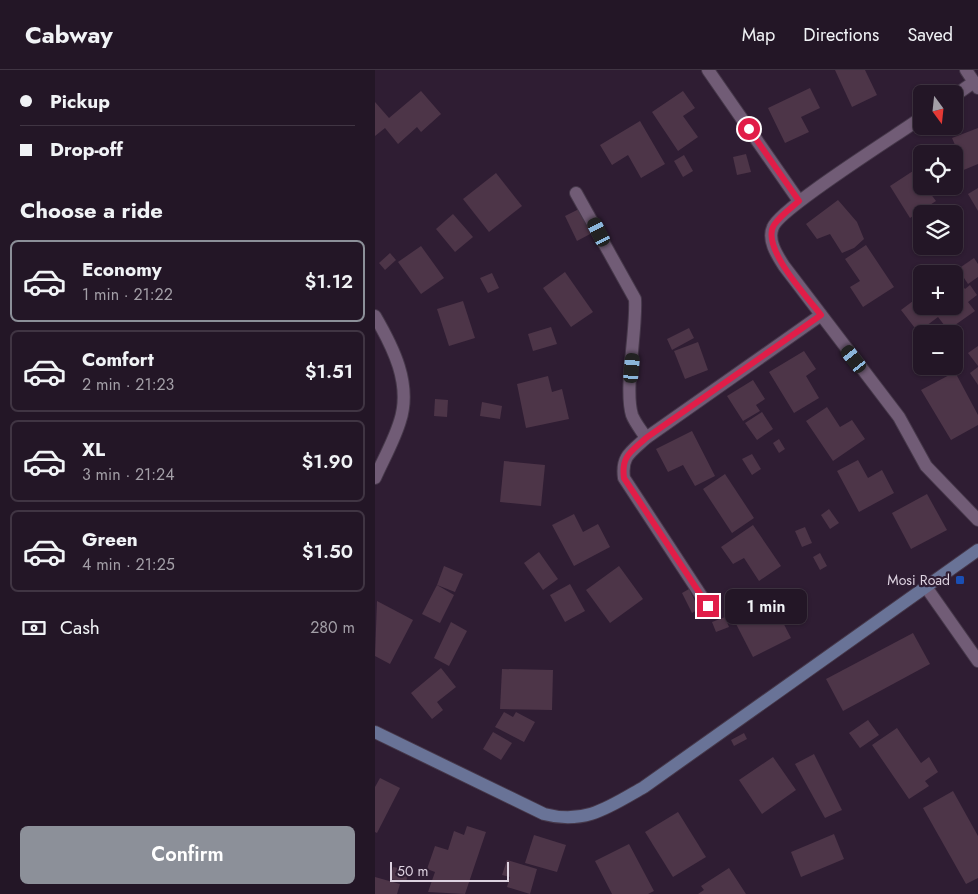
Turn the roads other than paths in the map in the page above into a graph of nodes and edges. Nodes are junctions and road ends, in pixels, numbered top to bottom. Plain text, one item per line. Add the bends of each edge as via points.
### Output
1 (708, 70) edge
2 (966, 70) edge
3 (976, 85) edge
4 (963, 92) edge
5 (913, 123) edge
6 (576, 193) dead end
7 (799, 201) junction
8 (821, 315) junction
9 (375, 316) edge
10 (646, 438) junction
11 (375, 478) edge
12 (978, 520) edge
13 (978, 550) edge
14 (926, 587) junction
15 (708, 606) dead end
16 (978, 661) edge
17 (375, 732) edge

1 - 7 street
2 - 3 street
3 - 4 street
5 - 7 street
6 - 10 street via 635,299 629,401 633,417
7 - 8 street via 773,226 771,240 784,266
8 - 10 street
8 - 12 street via 899,417 927,466
9 - 11 street via 392,346 404,383 401,420
10 - 15 street via 625,457 622,467 624,478
13 - 14 main road
14 - 16 street
14 - 17 main road via 644,787 601,812 562,818 544,814

